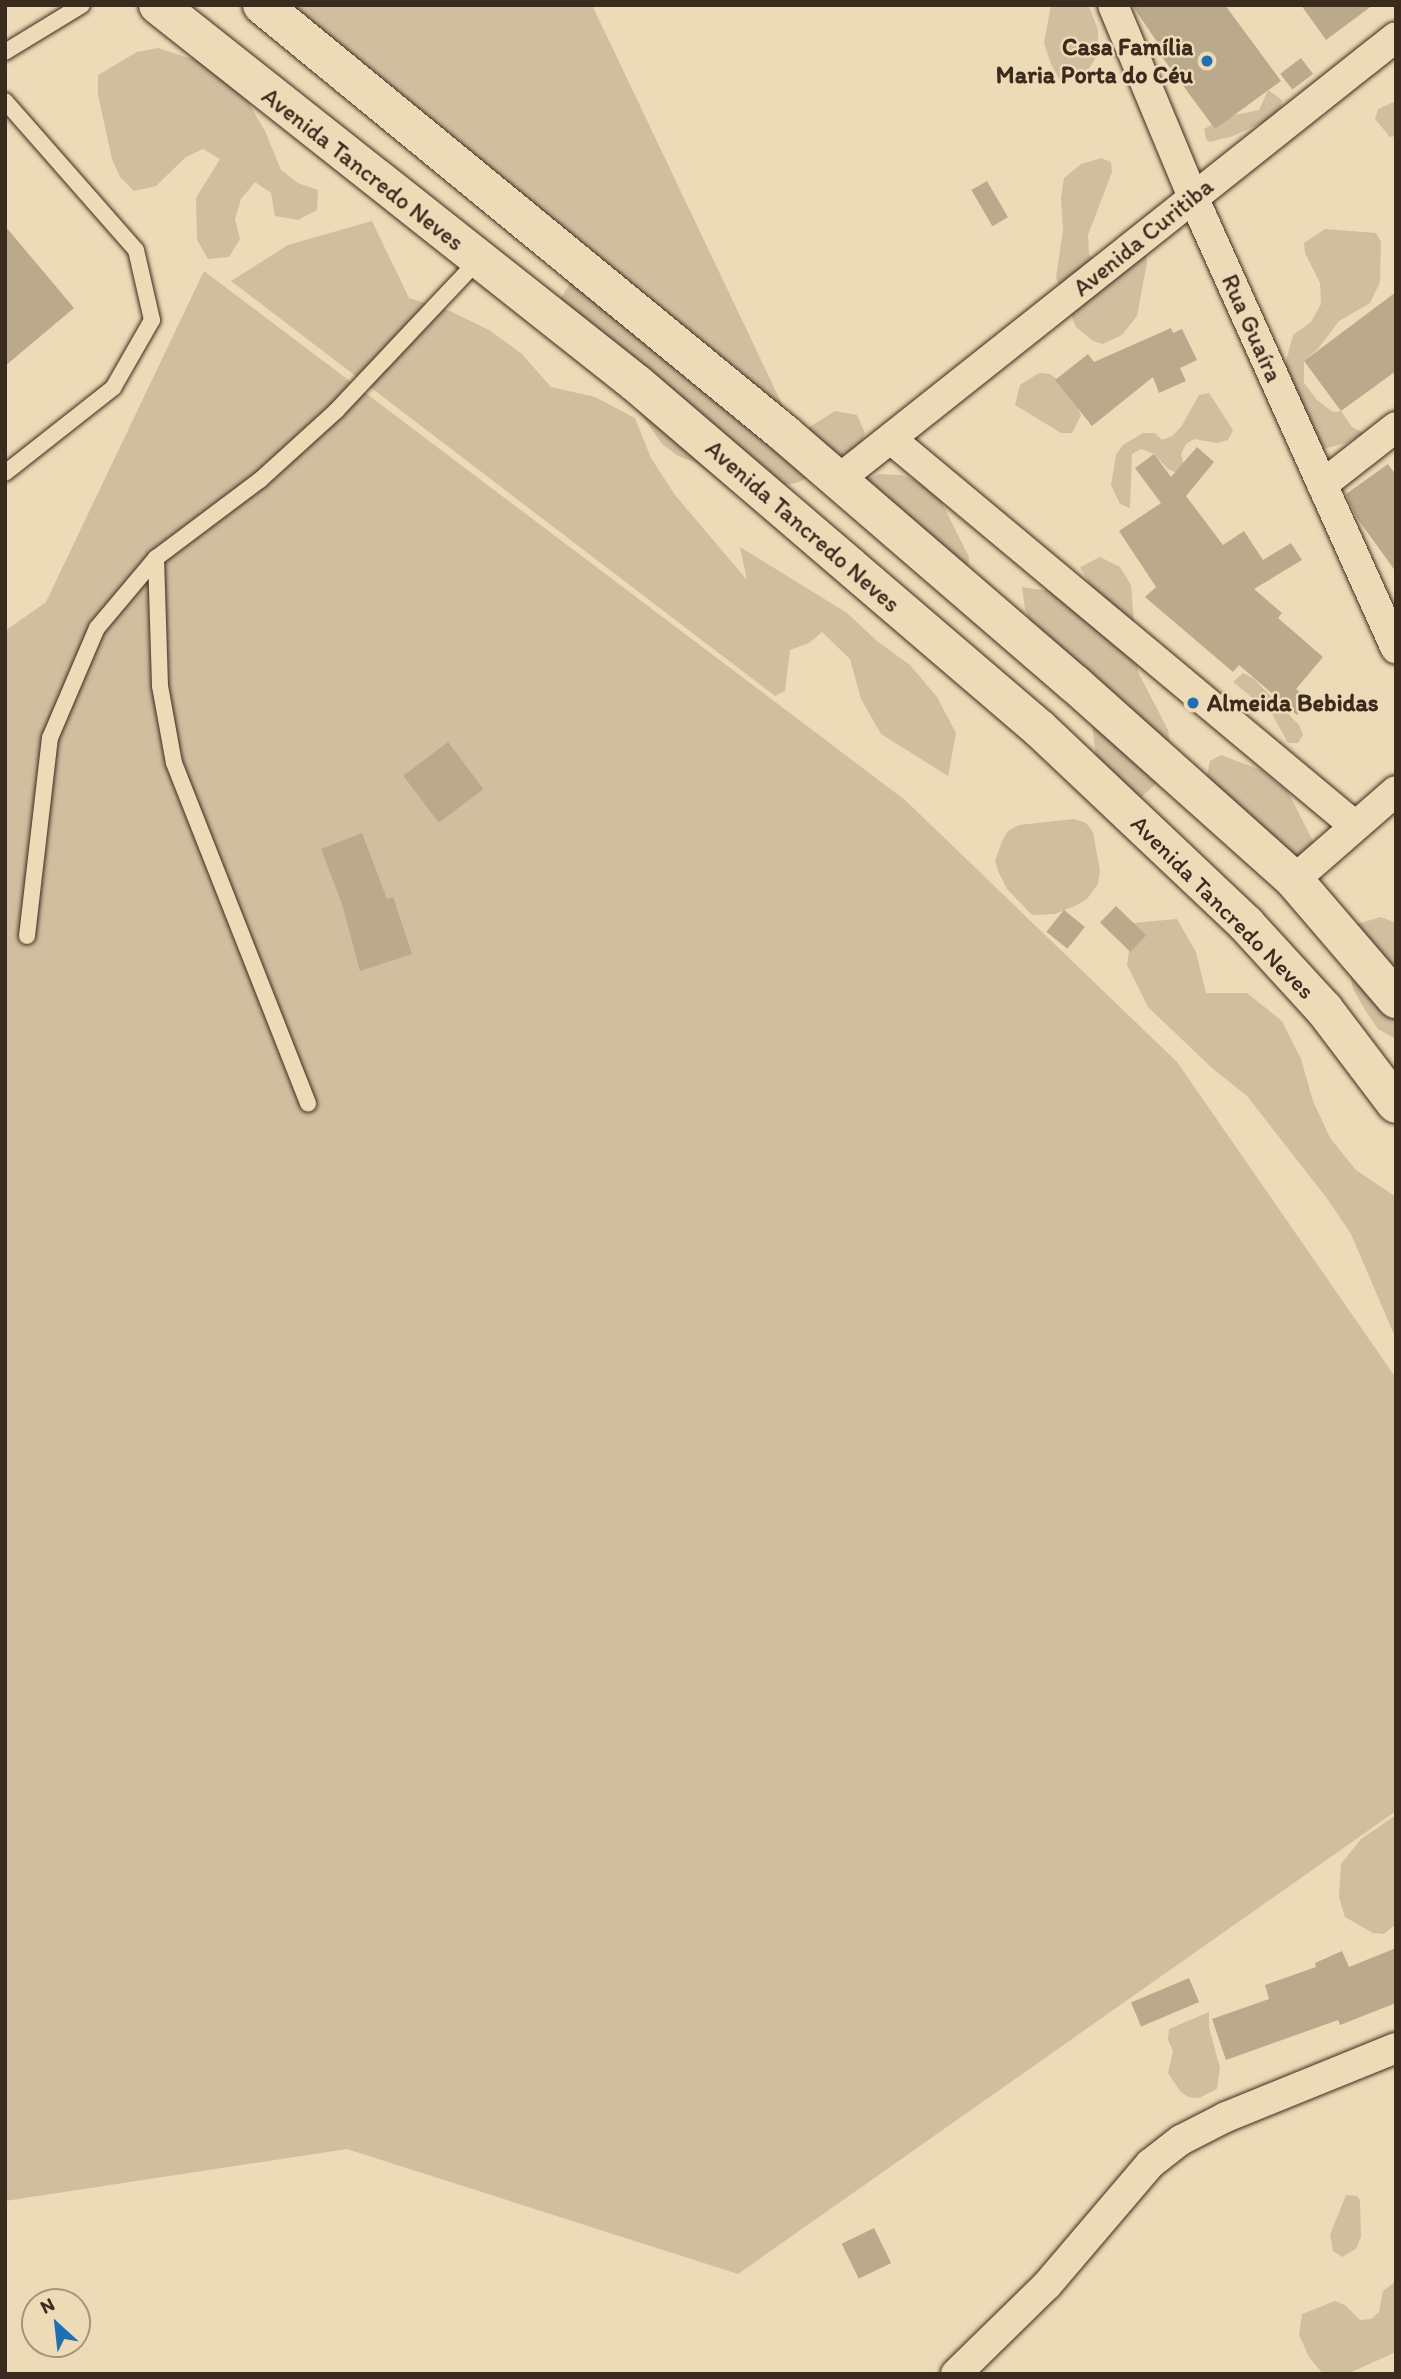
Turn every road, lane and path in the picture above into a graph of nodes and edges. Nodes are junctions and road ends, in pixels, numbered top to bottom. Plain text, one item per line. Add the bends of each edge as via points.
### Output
1 (82, 5) edge
2 (158, 5) edge
3 (262, 5) edge
4 (1113, 5) edge
5 (1396, 37) edge
6 (5, 52) edge
7 (370, 96) junction
8 (5, 100) edge
9 (331, 144) junction
10 (1192, 197) junction
11 (479, 259) junction
12 (1396, 427) edge
13 (891, 439) junction
14 (5, 472) edge
15 (838, 480) junction
16 (1322, 485) junction
17 (156, 558) junction
18 (1396, 649) edge
19 (1396, 791) edge
20 (1355, 826) junction
21 (1294, 880) junction
22 (27, 936) dead end
23 (1396, 999) edge
24 (308, 1104) dead end
25 (1396, 1104) edge
26 (1396, 2048) edge
27 (956, 2374) edge

1 - 6 lane
2 - 9 main road, Avenida Tancredo Neves
3 - 7 main road
4 - 10 street, Rua Guaíra
5 - 10 street, Avenida Curitiba
7 - 9 main road via 349,134
7 - 15 main road
8 - 14 lane via 136,250 152,320 113,388
9 - 11 main road, Avenida Tancredo Neves
10 - 13 street, Avenida Curitiba
10 - 16 street, Rua Guaíra
11 - 17 lane via 336,411 260,480
11 - 25 main road, Avenida Tancredo Neves via 636,383 1040,729 1246,924 1324,1009
12 - 16 street
13 - 15 street, Avenida Curitiba
13 - 20 street
15 - 21 main road
16 - 18 street, Rua Guaíra
17 - 22 lane via 97,628 50,738
17 - 24 lane via 160,686 174,763
19 - 20 street
20 - 21 street
21 - 23 main road
26 - 27 street via 1181,2140 1150,2164 1047,2285

